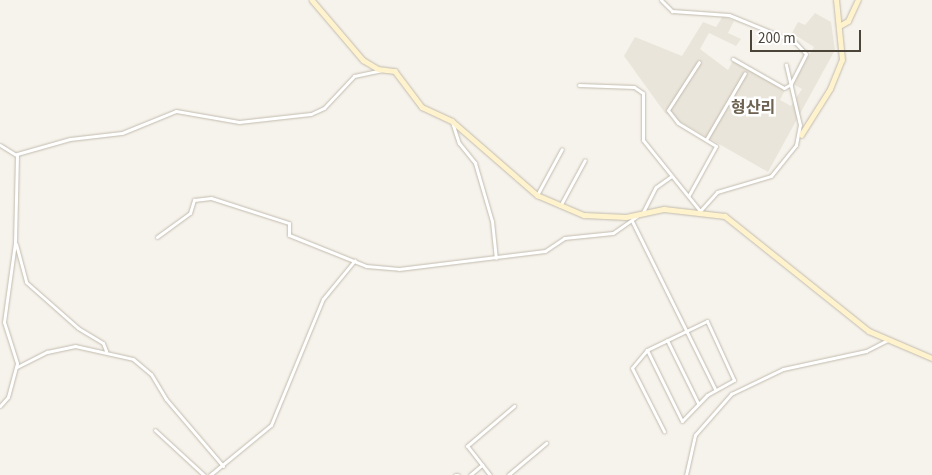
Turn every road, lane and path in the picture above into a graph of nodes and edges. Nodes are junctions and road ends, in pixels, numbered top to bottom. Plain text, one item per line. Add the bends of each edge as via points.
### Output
1 (312, 0) edge
2 (660, 0) edge
3 (836, 0) edge
4 (858, 0) edge
5 (840, 25) junction
6 (733, 58) dead end
7 (699, 62) dead end
8 (786, 65) dead end
9 (384, 70) junction
10 (745, 73) dead end
11 (579, 85) dead end
12 (789, 85) junction
13 (452, 121) junction
14 (801, 135) junction
15 (707, 138) junction
16 (0, 145) edge
17 (562, 149) dead end
18 (16, 155) junction
19 (585, 160) dead end
20 (673, 176) junction
21 (537, 195) junction
22 (689, 195) junction
23 (560, 207) junction
24 (700, 211) junction
25 (639, 216) junction
26 (632, 220) junction
27 (156, 238) dead end
28 (15, 243) junction
29 (496, 258) junction
30 (355, 260) junction
31 (687, 330) junction
32 (667, 340) junction
33 (888, 340) junction
34 (647, 350) junction
35 (106, 351) junction
36 (932, 358) edge
37 (17, 367) junction
38 (715, 389) junction
39 (698, 403) junction
40 (0, 406) edge
41 (514, 406) dead end
42 (156, 430) dead end
43 (664, 431) dead end
44 (546, 443) dead end
45 (482, 465) junction
46 (223, 466) junction
47 (204, 475) edge
48 (210, 475) edge
49 (470, 475) edge
50 (490, 475) edge
51 (508, 475) edge
52 (686, 475) edge

1 - 9 main road via 363,60
2 - 12 street via 672,11 721,13 803,47 805,57
3 - 5 main road
4 - 5 main road via 848,21
5 - 14 main road via 844,50 840,67
6 - 12 street via 784,88
7 - 15 street via 668,110 678,123
8 - 12 street
9 - 13 main road via 397,74 428,112
9 - 18 street via 354,76 324,108 312,114 239,122 176,111 122,133 70,139
10 - 15 street
11 - 20 street via 634,87 643,93 644,140
12 - 14 street
13 - 21 main road
13 - 29 street via 459,142 475,163 491,217
14 - 24 street via 771,176 717,192
15 - 22 street via 716,146
16 - 18 street
17 - 21 street
18 - 28 street
19 - 23 street
20 - 22 street
20 - 25 street via 656,187
21 - 23 main road
22 - 24 street
23 - 25 main road via 584,215
24 - 25 main road via 660,210
24 - 33 main road via 733,221 858,323
25 - 26 street
26 - 29 street via 609,234 568,237 550,250
26 - 31 street
27 - 30 street via 190,213 194,200 211,198 289,223 289,235
28 - 35 street via 26,282 83,332 103,342
28 - 37 street via 4,322
29 - 30 street via 399,269 373,268
30 - 46 street via 323,299 277,415 256,440
31 - 32 street
31 - 38 street
31 - 38 street via 707,321 734,380
32 - 34 street
32 - 39 street
33 - 36 main road
33 - 52 street via 866,351 783,369 731,394 695,435
34 - 39 street via 682,421
34 - 43 street via 632,368
35 - 37 street via 63,348
35 - 46 street via 133,359 151,374 166,399
37 - 40 street via 8,397
38 - 39 street
41 - 45 street via 467,446
42 - 47 street
44 - 51 street
45 - 49 street
45 - 50 street
46 - 48 street

